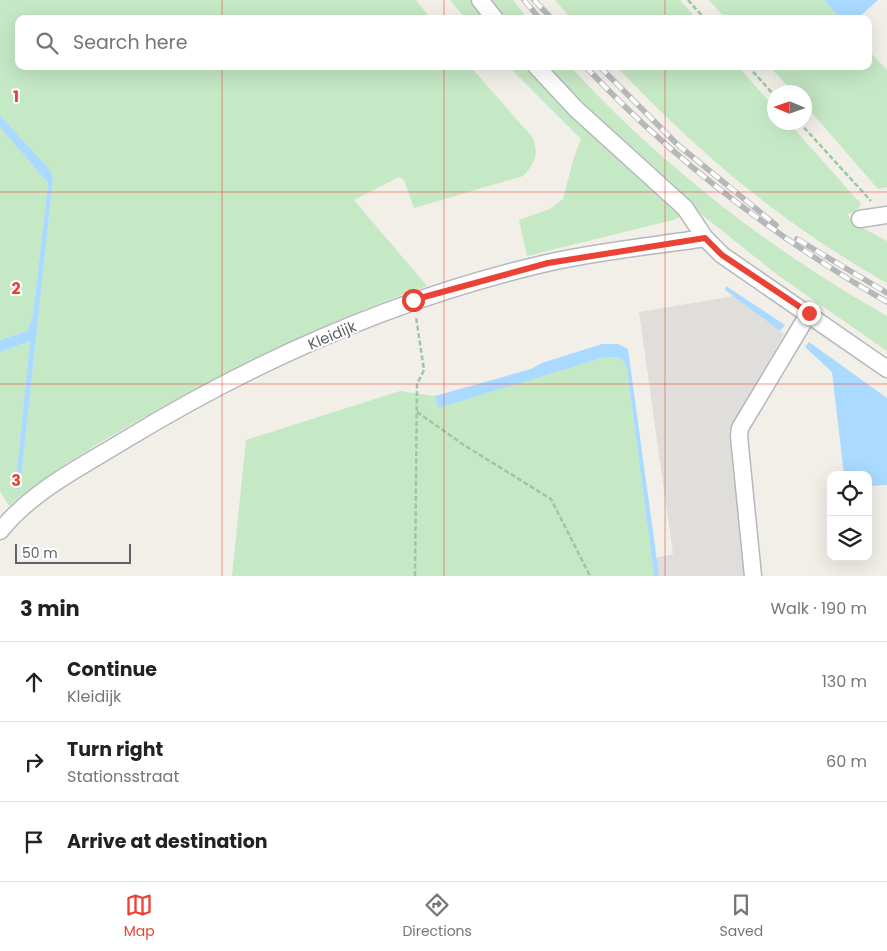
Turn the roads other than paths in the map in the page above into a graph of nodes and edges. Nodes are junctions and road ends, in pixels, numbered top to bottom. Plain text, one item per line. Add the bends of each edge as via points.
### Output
1 (480, 0) edge
2 (492, 15) edge
3 (540, 70) edge
4 (885, 215) edge
5 (860, 219) dead end
6 (705, 238) junction
7 (809, 313) junction
8 (887, 369) edge
9 (0, 531) edge
10 (753, 576) edge

1 - 2 street
3 - 6 street via 576,109 684,208
4 - 5 street
6 - 7 street via 722,255
6 - 9 street, Kleidijk via 548,263 413,300 189,401 38,493
7 - 8 street
7 - 10 street via 738,436

